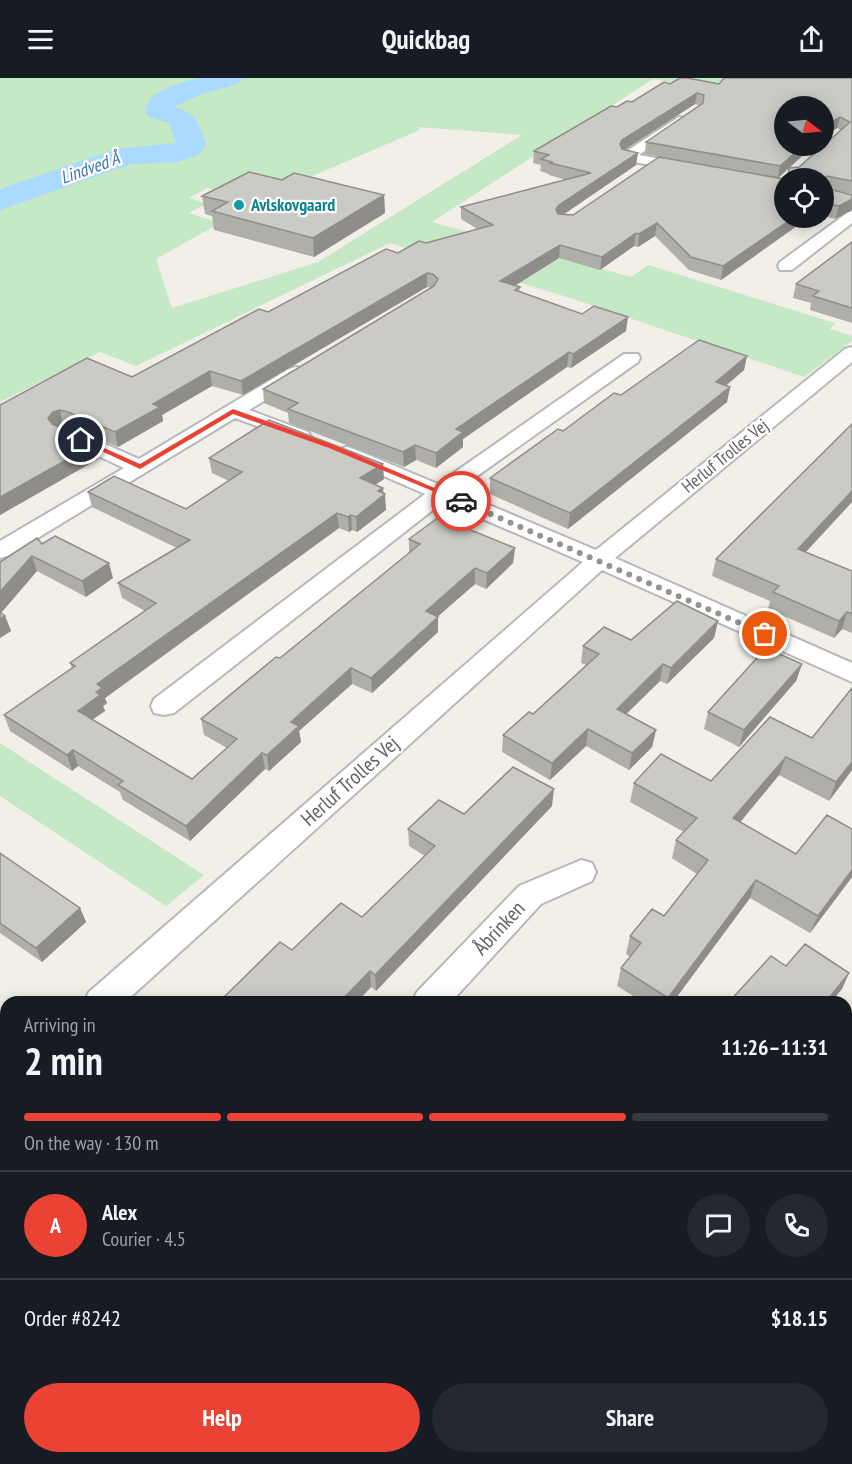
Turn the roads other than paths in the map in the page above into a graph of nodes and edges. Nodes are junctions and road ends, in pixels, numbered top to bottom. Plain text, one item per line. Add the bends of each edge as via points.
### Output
1 (695, 110) edge
2 (656, 161) junction
3 (707, 170) edge
4 (632, 177) edge
5 (852, 216) edge
6 (786, 266) dead end
7 (852, 353) edge
8 (631, 358) dead end
9 (316, 361) edge
10 (233, 411) junction
11 (64, 433) edge
12 (140, 467) junction
13 (441, 492) junction
14 (0, 552) edge
15 (599, 560) junction
16 (852, 674) edge
17 (164, 706) dead end
18 (581, 872) dead end
19 (108, 996) edge
20 (435, 996) edge

1 - 2 street via 627,157
2 - 3 street
2 - 4 street
5 - 6 street
7 - 15 street, Herluf Trolles Vej
8 - 13 street
9 - 10 street
10 - 12 street
10 - 13 street
11 - 12 street
12 - 14 street
13 - 15 street
13 - 17 street
15 - 16 street
15 - 19 street, Herluf Trolles Vej
18 - 20 street, Åbrinken via 530,895

